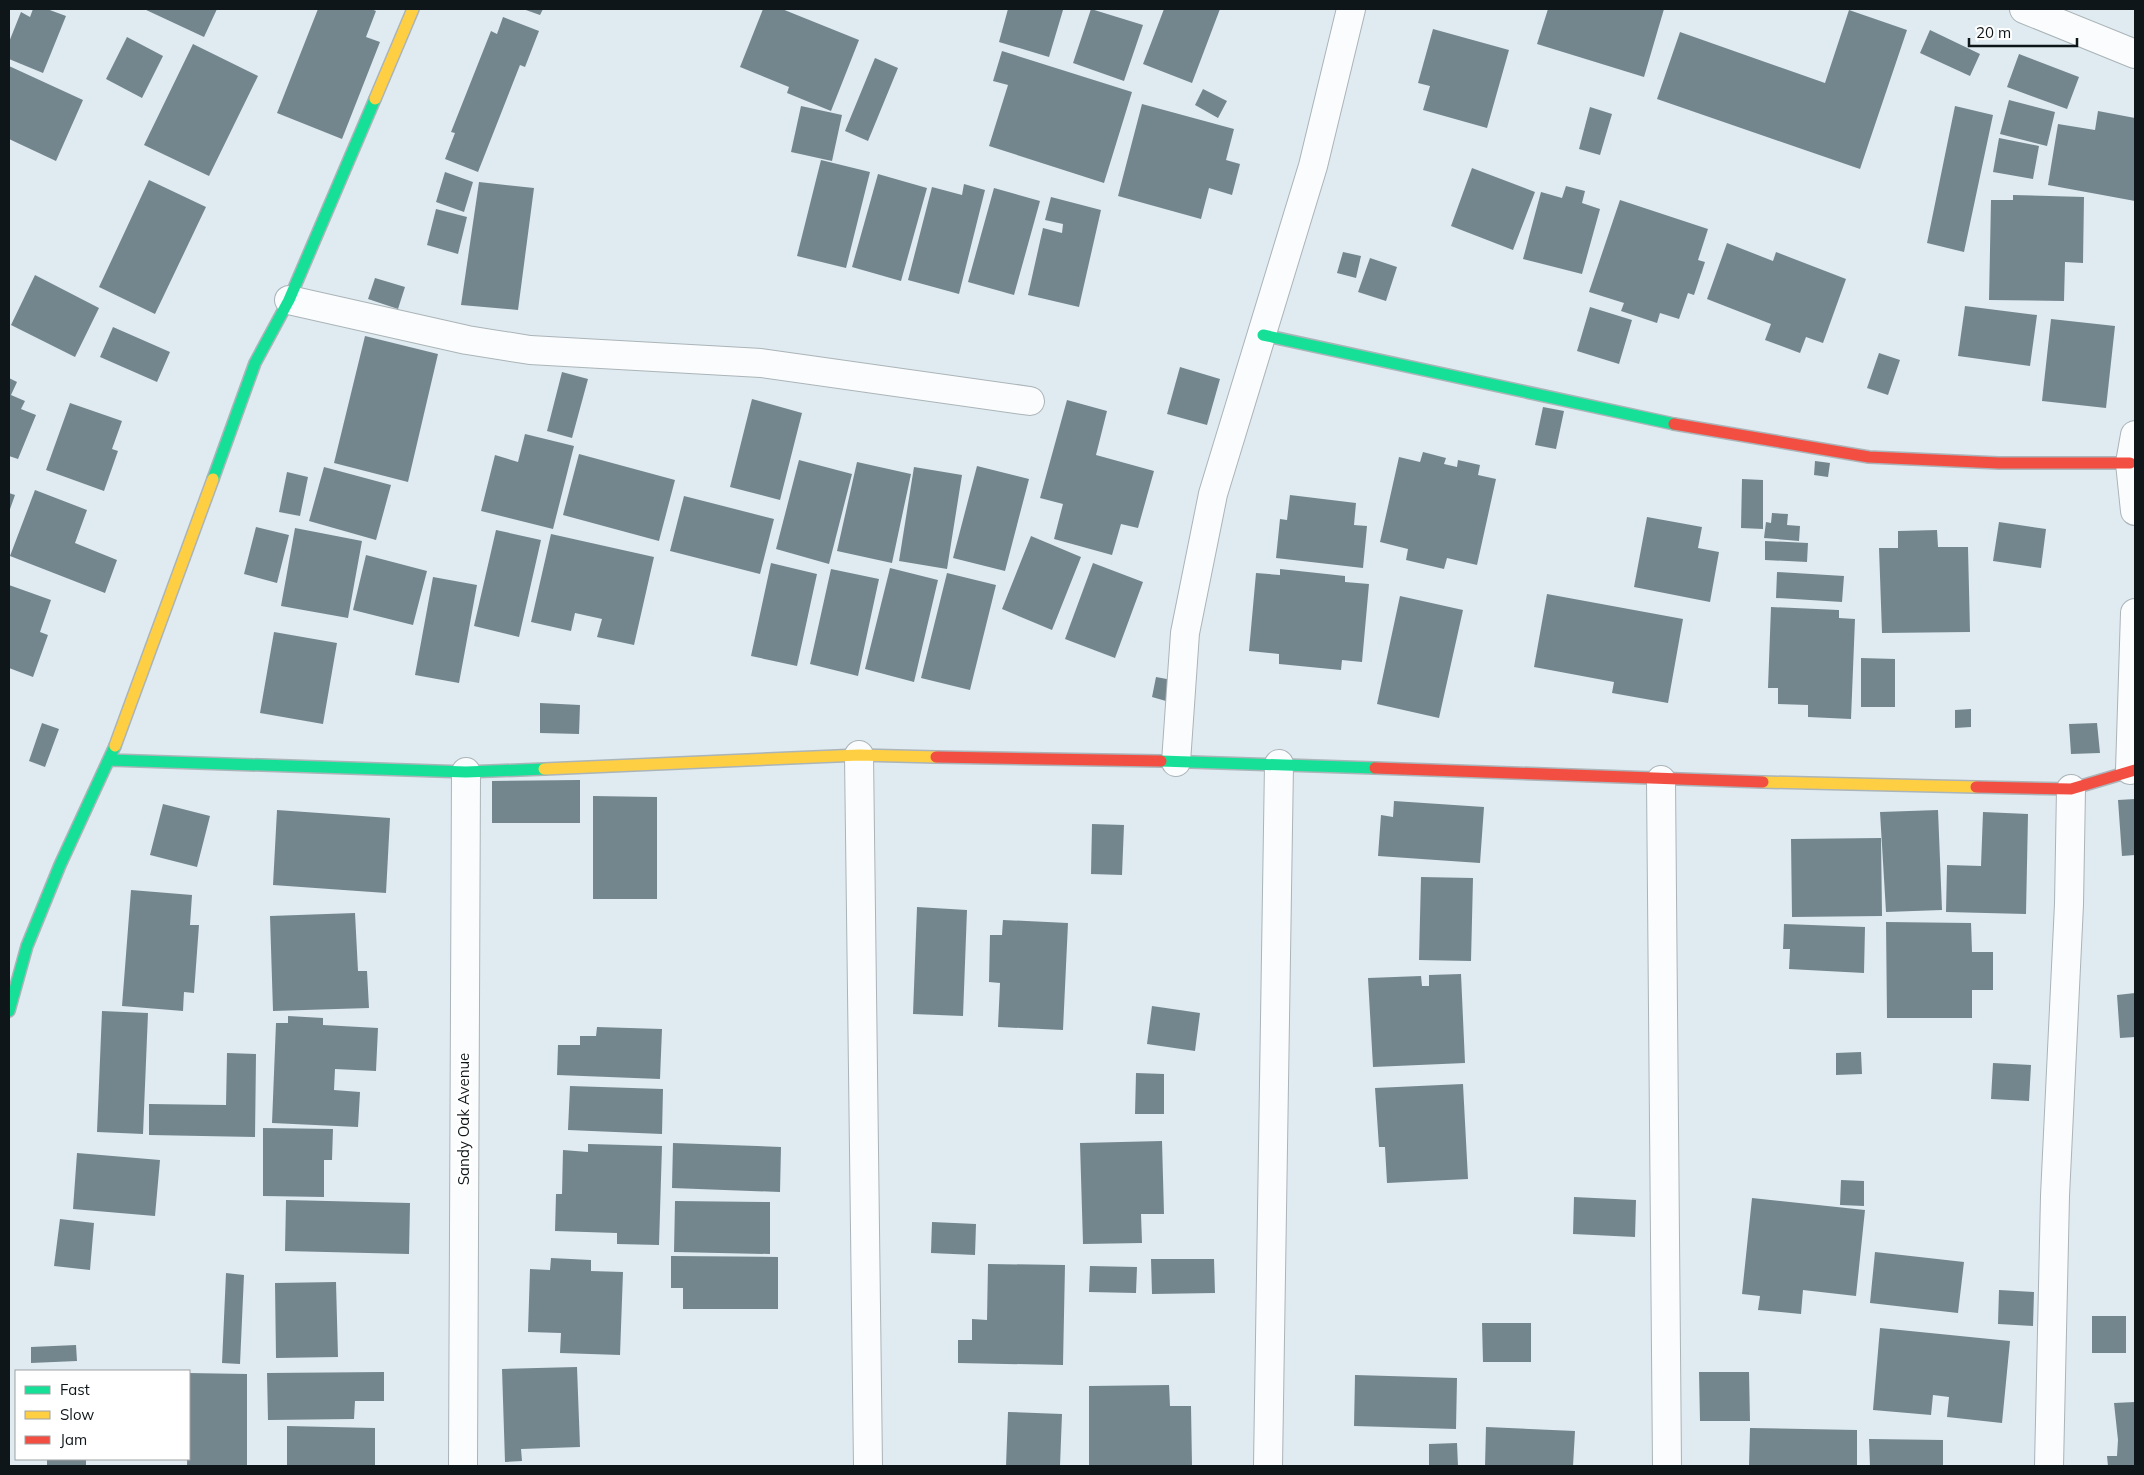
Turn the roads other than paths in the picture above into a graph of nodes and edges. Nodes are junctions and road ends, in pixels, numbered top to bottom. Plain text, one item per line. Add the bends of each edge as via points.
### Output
1 (413, 9) edge
2 (1351, 9) edge
3 (2024, 9) edge
4 (2135, 54) edge
5 (289, 300) junction
6 (1263, 335) junction
7 (1030, 401) dead end
8 (2135, 435) edge
9 (2130, 463) junction
10 (2135, 511) edge
11 (2135, 613) edge
12 (859, 755) junction
13 (110, 760) junction
14 (1176, 762) junction
15 (1279, 764) junction
16 (2133, 770) edge
17 (466, 772) junction
18 (1661, 780) junction
19 (2071, 790) junction
20 (9, 1011) edge
21 (463, 1466) edge
22 (868, 1466) edge
23 (1268, 1466) edge
24 (1667, 1466) edge
25 (2049, 1466) edge

1 - 5 street
2 - 6 street via 1313,166
3 - 4 street
5 - 7 street via 467,340 530,350 761,363
5 - 13 street via 255,363
6 - 9 street via 1696,429 1869,457 1999,463
6 - 14 street via 1209,512 1185,633
8 - 9 street
9 - 10 street
11 - 16 street
12 - 14 street
12 - 17 street
12 - 22 street
13 - 17 street
13 - 20 street via 60,865 27,946
14 - 15 street
15 - 18 street
15 - 23 street
16 - 19 street
17 - 21 street, Sandy Oak Avenue
18 - 19 street
18 - 24 street
19 - 25 street via 2069,904 2054,1196

